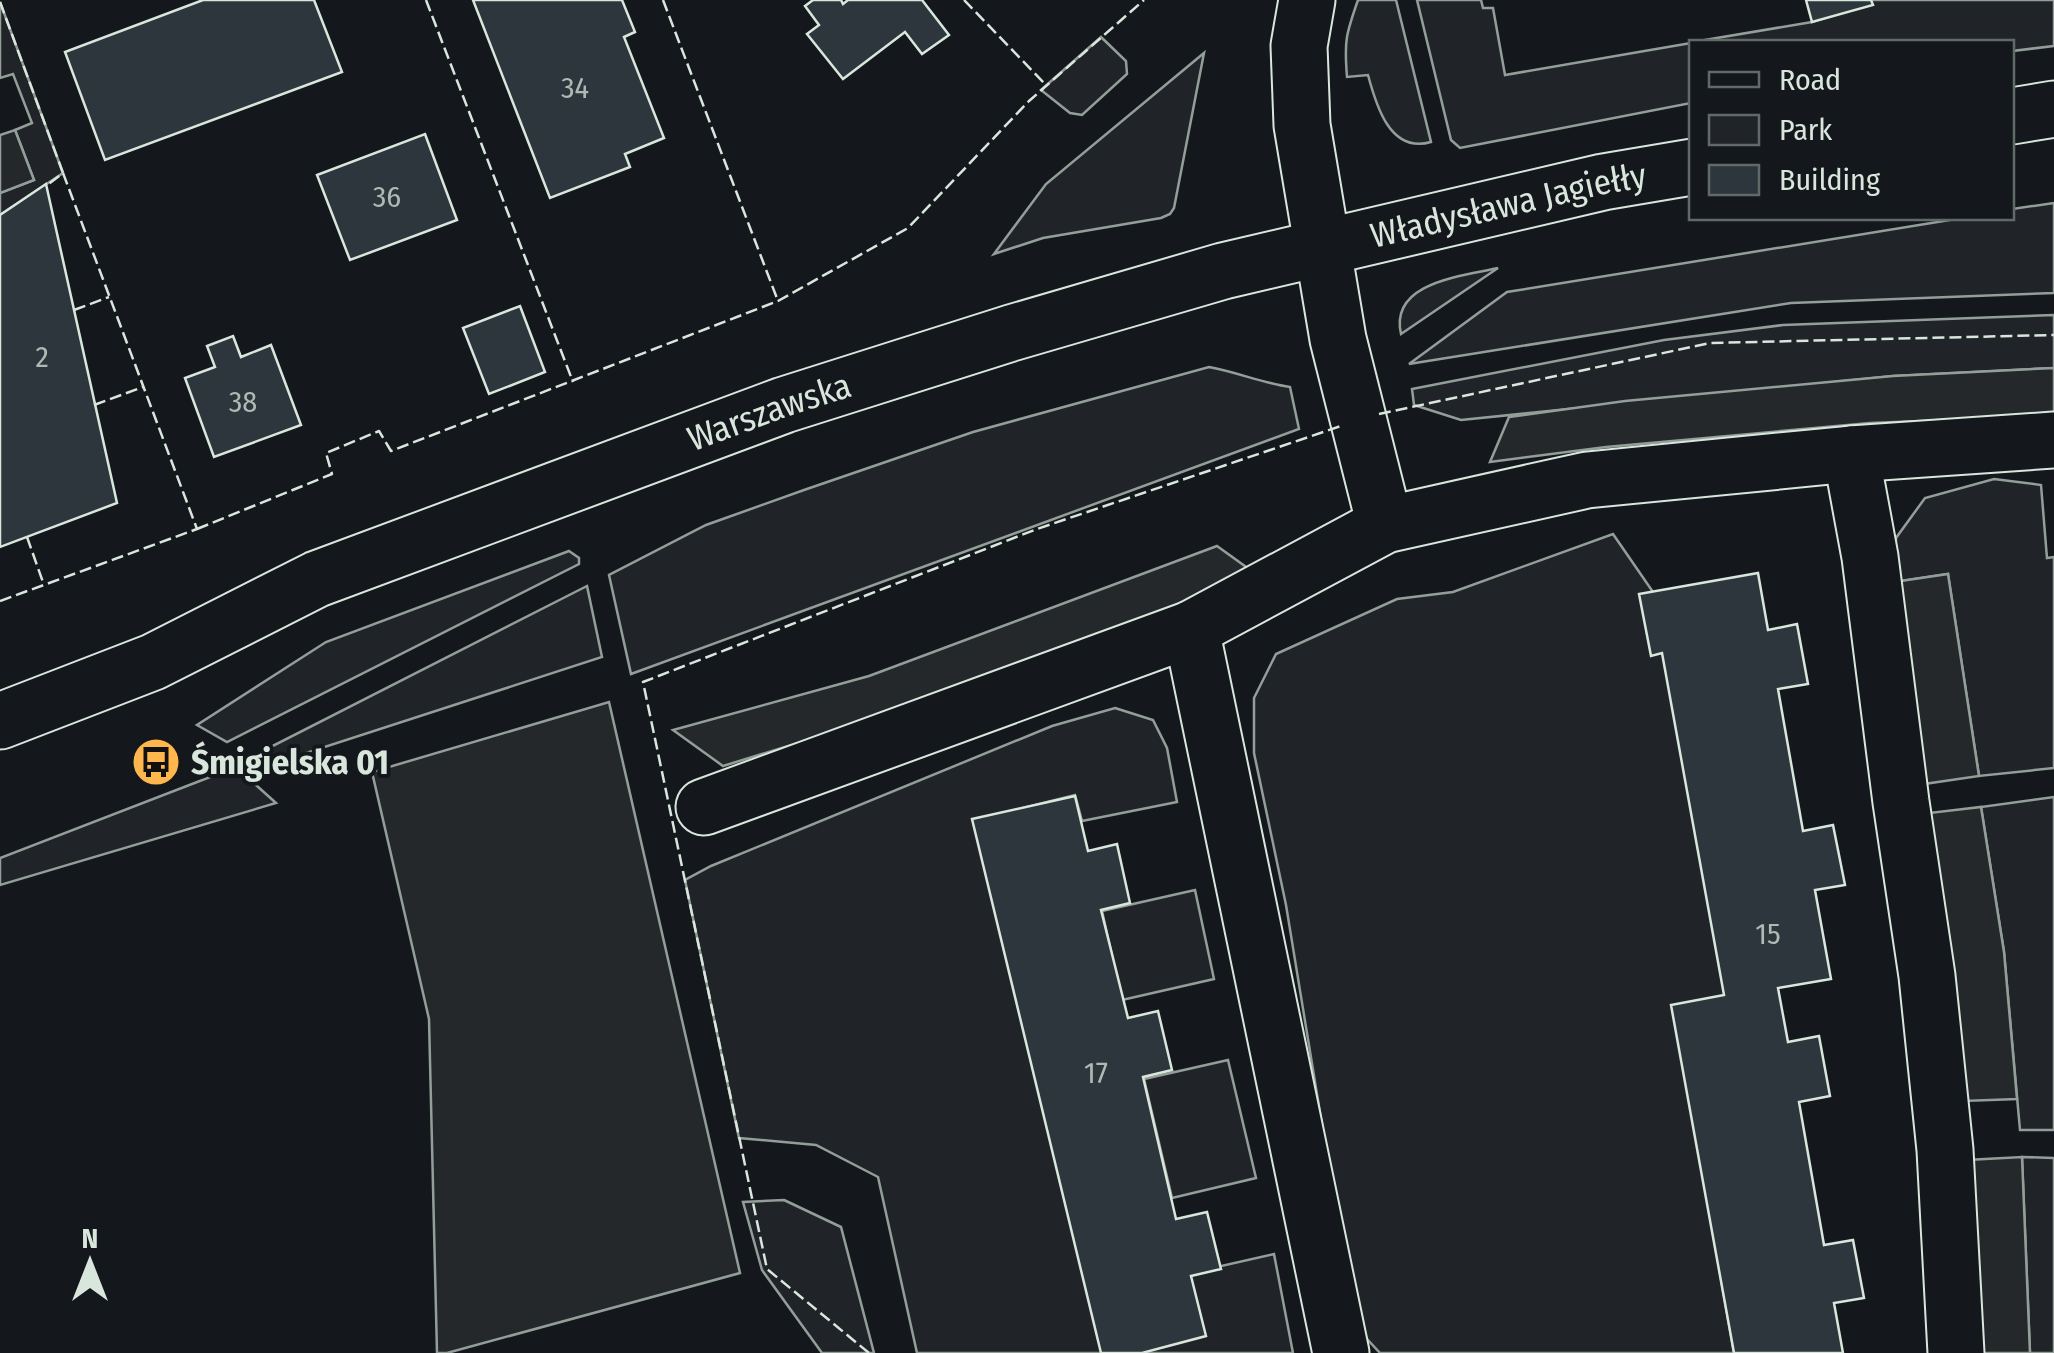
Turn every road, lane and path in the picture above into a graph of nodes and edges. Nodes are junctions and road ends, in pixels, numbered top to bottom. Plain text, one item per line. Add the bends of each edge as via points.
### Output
1 (1308, 0) edge
2 (2054, 110) edge
3 (2014, 116) edge
4 (1689, 168) edge
5 (1324, 246) junction
6 (2054, 440) edge
7 (1851, 454) junction
8 (1385, 525) junction
9 (1191, 629) junction
10 (0, 721) edge
11 (704, 807) dead end
12 (1341, 1353) edge
13 (1956, 1353) edge

1 - 5 street via 1298,83
2 - 3 street
4 - 5 street, Władysława Jagiełły
5 - 8 street via 1344,362
5 - 10 street, Warszawska via 1101,306 784,404 317,579 153,662
6 - 7 street
7 - 8 street via 1587,480
7 - 13 street via 1927,976
8 - 9 street
9 - 11 street
9 - 12 street

